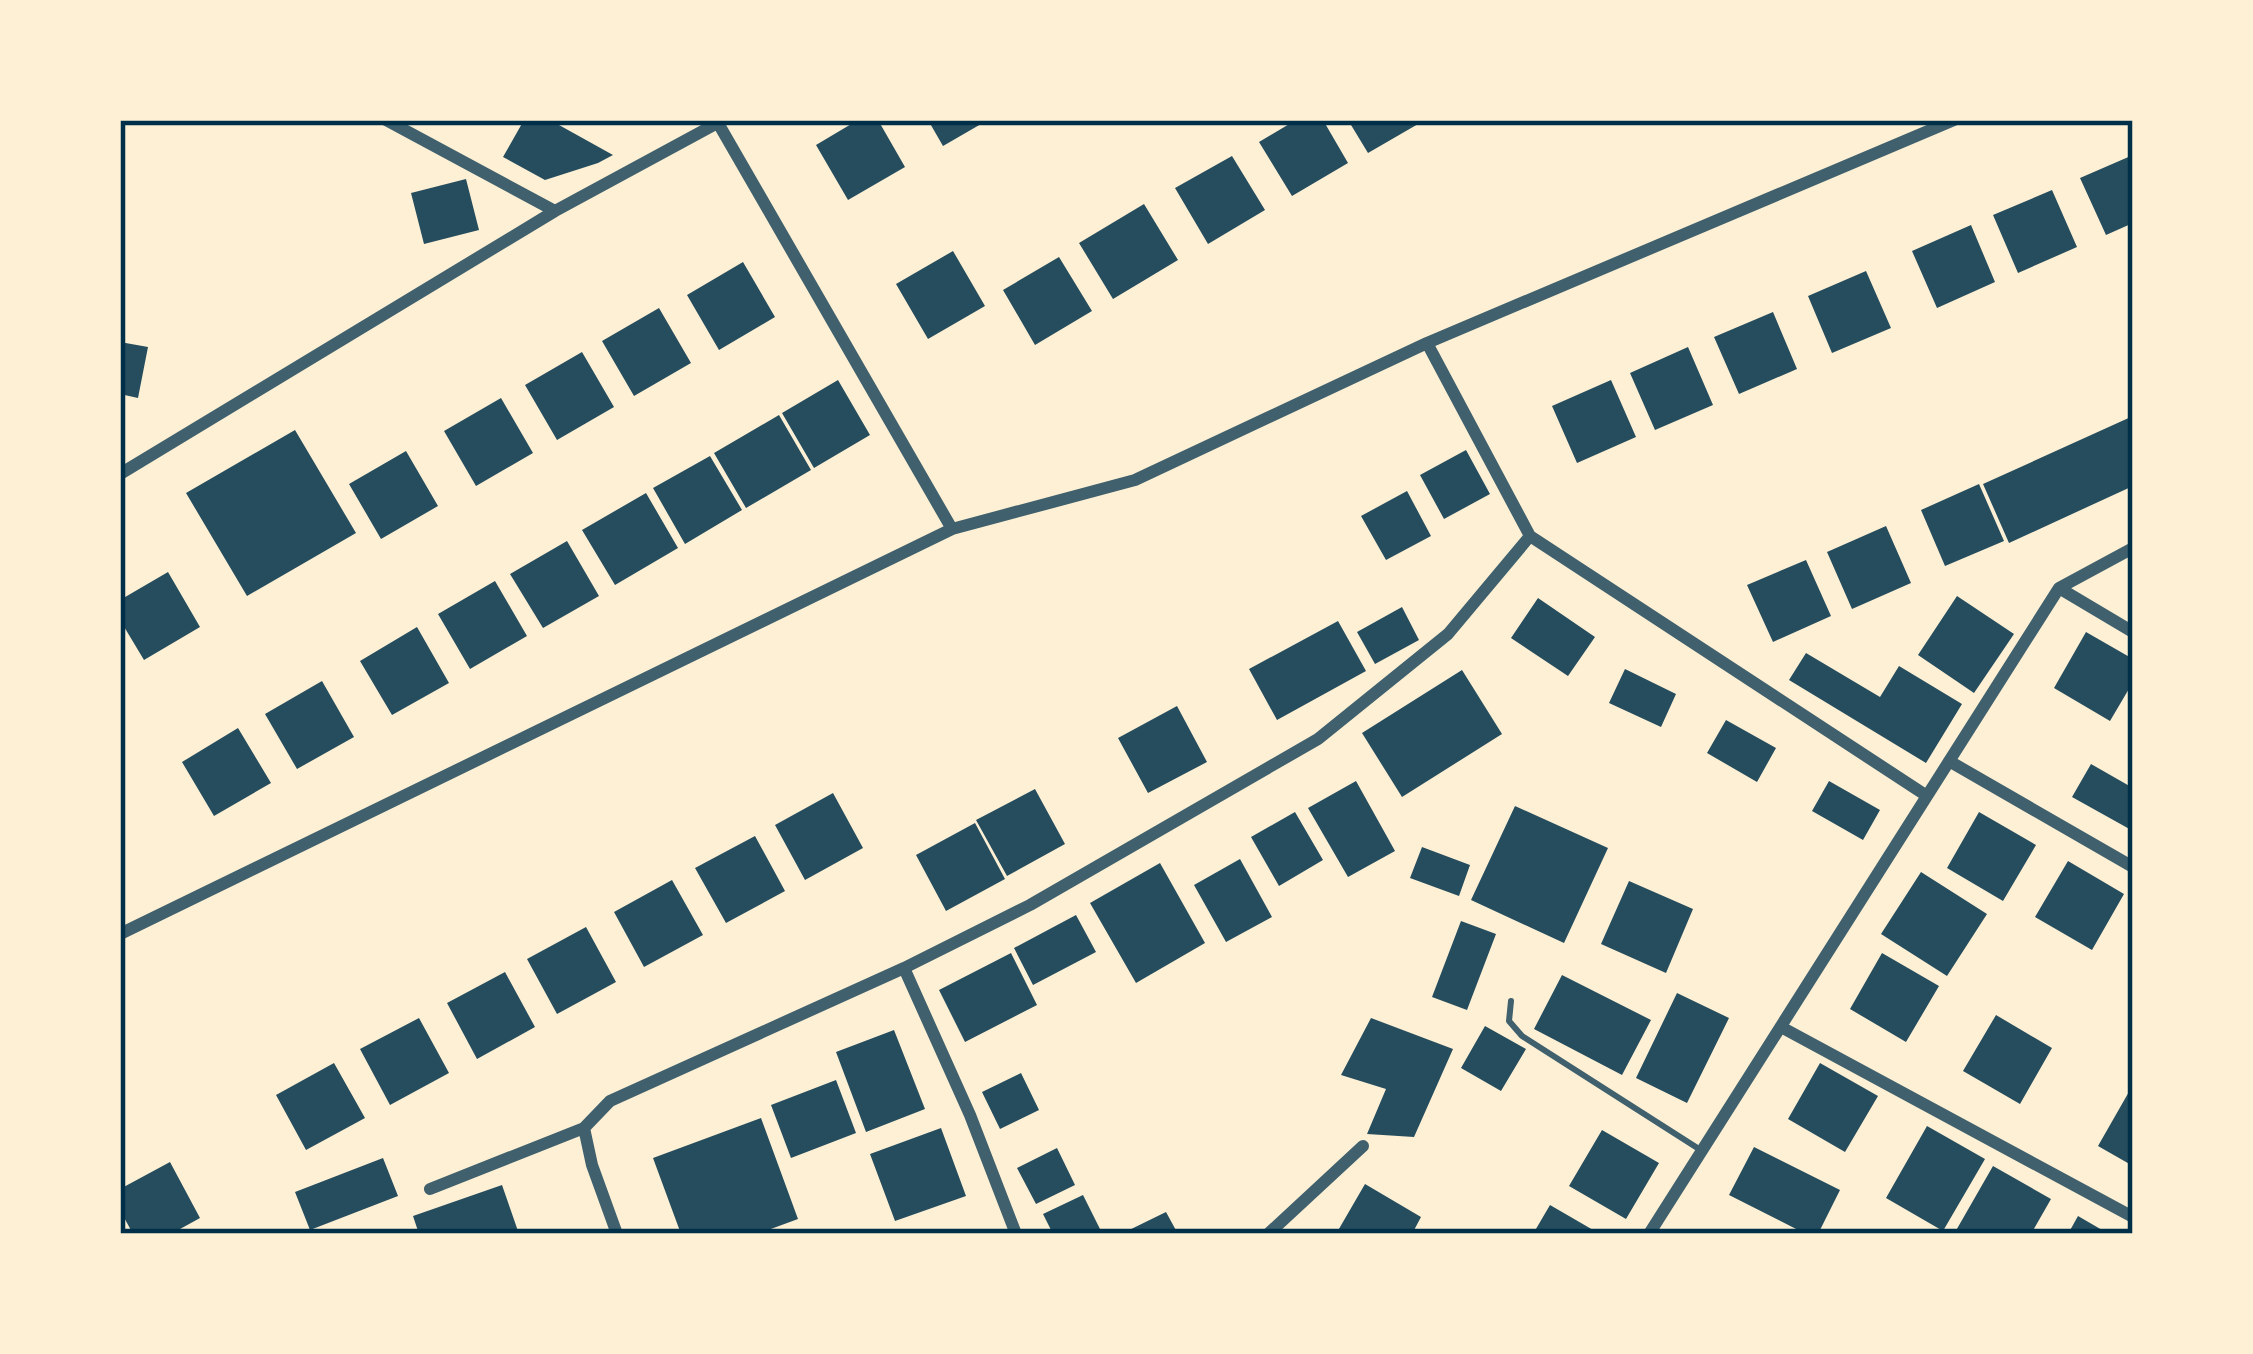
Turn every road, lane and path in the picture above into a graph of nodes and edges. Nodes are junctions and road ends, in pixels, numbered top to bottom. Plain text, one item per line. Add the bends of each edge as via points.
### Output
1 (386, 120) edge
2 (1954, 120) edge
3 (720, 121) edge
4 (554, 211) junction
5 (1427, 343) junction
6 (120, 474) edge
7 (952, 529) junction
8 (1530, 536) junction
9 (2133, 548) edge
10 (2059, 588) junction
11 (2133, 632) edge
12 (1949, 761) junction
13 (1927, 796) junction
14 (2133, 867) edge
15 (120, 934) edge
16 (904, 968) junction
17 (1511, 1001) dead end
18 (1781, 1027) junction
19 (584, 1128) junction
20 (1363, 1146) dead end
21 (1702, 1151) junction
22 (430, 1189) dead end
23 (2133, 1217) edge
24 (617, 1234) edge
25 (1016, 1234) edge
26 (1268, 1234) edge
27 (1649, 1234) edge

1 - 4 street
2 - 5 street
3 - 4 street
3 - 7 street
4 - 6 street
5 - 7 street via 1135,480
5 - 8 street
7 - 15 street
8 - 13 street
8 - 16 street via 1448,634 1318,739
9 - 10 street
10 - 11 street
10 - 12 street
12 - 13 street
12 - 14 street
13 - 18 street
16 - 19 street via 610,1101
16 - 25 street
17 - 21 lane via 1509,1021 1522,1036
18 - 21 street
18 - 23 street
19 - 22 street
19 - 24 street
20 - 26 street
21 - 27 street

